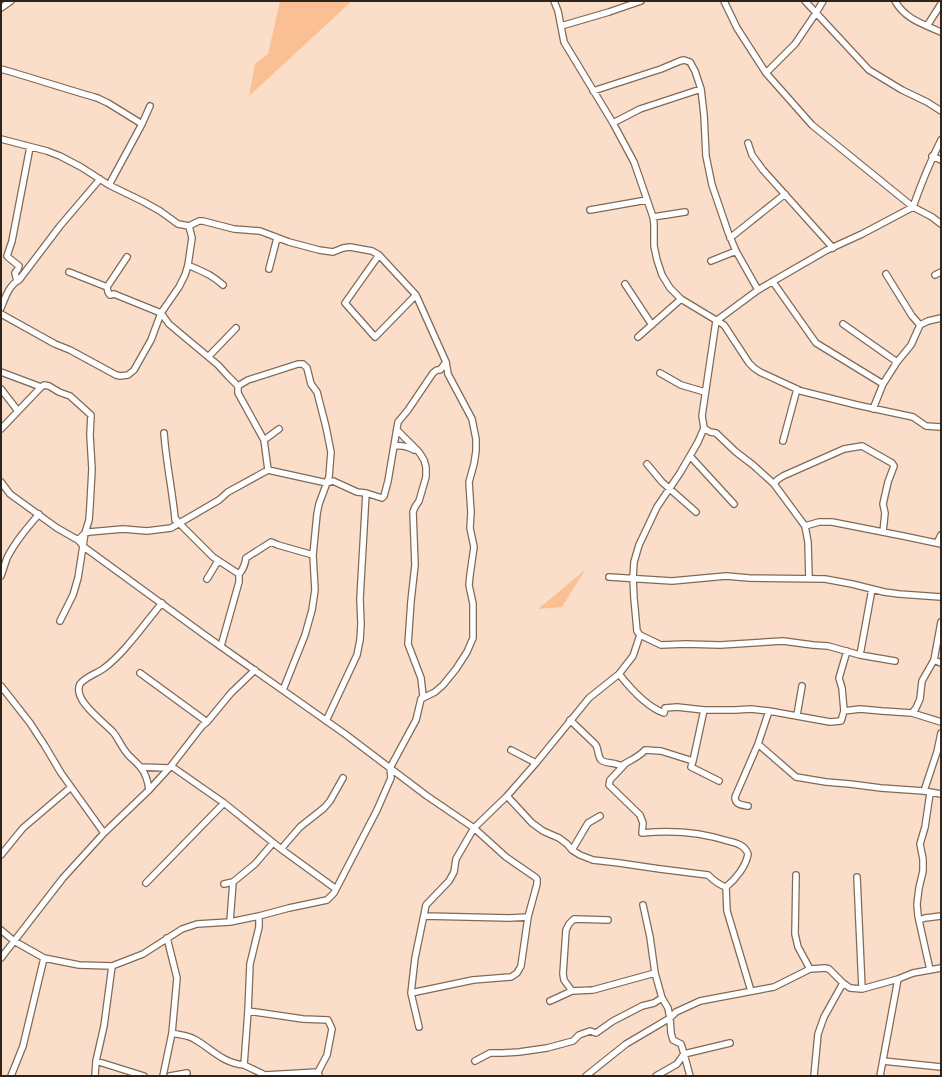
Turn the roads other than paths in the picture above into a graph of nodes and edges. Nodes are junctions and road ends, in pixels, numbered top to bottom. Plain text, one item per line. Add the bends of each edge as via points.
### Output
1 (10, 1) edge
2 (554, 1) edge
3 (641, 1) edge
4 (724, 1) edge
5 (805, 1) edge
6 (823, 1) edge
7 (895, 1) edge
8 (941, 4) edge
9 (1, 8) edge
10 (816, 13) junction
11 (562, 26) junction
12 (927, 26) junction
13 (941, 32) edge
14 (1, 69) edge
15 (766, 73) junction
16 (701, 89) junction
17 (593, 91) junction
18 (150, 106) dead end
19 (941, 111) edge
20 (612, 123) junction
21 (142, 124) junction
22 (1, 139) edge
23 (941, 140) edge
24 (748, 143) dead end
25 (30, 147) junction
26 (932, 156) junction
27 (941, 160) edge
28 (100, 179) junction
29 (109, 185) junction
30 (785, 194) junction
31 (647, 200) junction
32 (913, 207) junction
33 (590, 210) dead end
34 (685, 212) dead end
35 (653, 217) junction
36 (941, 224) edge
37 (189, 226) junction
38 (277, 238) junction
39 (730, 238) junction
40 (833, 248) junction
41 (736, 251) junction
42 (379, 255) junction
43 (127, 257) dead end
44 (710, 261) dead end
45 (188, 265) junction
46 (269, 269) dead end
47 (69, 272) dead end
48 (941, 272) edge
49 (886, 274) dead end
50 (935, 275) dead end
51 (17, 281) junction
52 (773, 282) junction
53 (626, 284) dead end
54 (223, 285) dead end
55 (107, 287) junction
56 (758, 290) junction
57 (416, 295) junction
58 (681, 299) junction
59 (1, 308) edge
60 (161, 313) junction
61 (1, 314) edge
62 (941, 318) edge
63 (716, 321) junction
64 (843, 324) dead end
65 (652, 325) junction
66 (920, 325) junction
67 (236, 328) dead end
68 (638, 337) dead end
69 (208, 356) junction
70 (446, 362) junction
71 (897, 362) junction
72 (1, 372) edge
73 (660, 373) dead end
74 (883, 384) junction
75 (238, 386) junction
76 (41, 387) junction
77 (1, 389) edge
78 (797, 389) junction
79 (705, 392) junction
80 (873, 409) junction
81 (18, 411) junction
82 (941, 427) edge
83 (704, 428) junction
84 (1, 429) edge
85 (280, 429) dead end
86 (397, 430) junction
87 (164, 433) dead end
88 (264, 440) junction
89 (783, 441) dead end
90 (394, 446) junction
91 (420, 453) junction
92 (690, 456) junction
93 (646, 464) dead end
94 (268, 470) junction
95 (1, 482) edge
96 (327, 483) junction
97 (774, 484) junction
98 (669, 489) junction
99 (366, 493) junction
100 (734, 504) dead end
101 (696, 512) dead end
102 (39, 514) junction
103 (175, 518) junction
104 (180, 524) junction
105 (805, 526) junction
106 (171, 528) junction
107 (883, 532) junction
108 (85, 533) junction
109 (941, 535) edge
110 (78, 540) junction
111 (939, 544) edge
112 (84, 547) junction
113 (313, 554) junction
114 (218, 561) junction
115 (239, 574) junction
116 (1, 576) edge
117 (609, 577) dead end
118 (632, 578) junction
119 (207, 579) dead end
120 (809, 579) junction
121 (872, 589) junction
122 (941, 597) edge
123 (162, 603) junction
124 (60, 621) dead end
125 (941, 622) edge
126 (640, 635) junction
127 (221, 646) junction
128 (847, 651) junction
129 (860, 655) junction
130 (934, 660) junction
131 (895, 661) dead end
132 (941, 663) edge
133 (255, 670) junction
134 (140, 673) dead end
135 (619, 674) junction
136 (1, 686) edge
137 (802, 686) dead end
138 (283, 690) junction
139 (421, 699) junction
140 (704, 710) junction
141 (769, 711) junction
142 (844, 711) junction
143 (912, 713) junction
144 (797, 715) junction
145 (570, 720) junction
146 (326, 721) junction
147 (207, 722) junction
148 (941, 722) edge
149 (941, 733) edge
150 (758, 744) junction
151 (511, 750) dead end
152 (693, 761) junction
153 (536, 763) junction
154 (626, 763) junction
155 (141, 767) junction
156 (170, 767) junction
157 (390, 768) junction
158 (343, 778) dead end
159 (719, 781) dead end
160 (71, 787) junction
161 (150, 790) junction
162 (927, 792) junction
163 (941, 794) edge
164 (507, 796) junction
165 (224, 803) junction
166 (748, 806) dead end
167 (600, 816) dead end
168 (474, 828) junction
169 (104, 833) junction
170 (273, 843) junction
171 (281, 849) junction
172 (572, 850) junction
173 (1, 855) edge
174 (796, 874) dead end
175 (857, 876) dead end
176 (233, 882) junction
177 (146, 883) dead end
178 (224, 884) dead end
179 (726, 887) junction
180 (336, 889) junction
181 (643, 905) dead end
182 (259, 916) junction
183 (424, 916) junction
184 (941, 916) edge
185 (528, 917) junction
186 (608, 920) dead end
187 (919, 920) junction
188 (230, 922) junction
189 (1, 930) edge
190 (167, 938) junction
191 (14, 941) junction
192 (1, 958) edge
193 (44, 958) junction
194 (112, 966) junction
195 (810, 968) junction
196 (941, 968) edge
197 (930, 970) junction
198 (654, 973) junction
199 (898, 979) junction
200 (843, 984) junction
201 (862, 989) junction
202 (572, 991) junction
203 (752, 991) junction
204 (411, 993) junction
205 (662, 998) junction
206 (550, 1001) dead end
207 (248, 1012) junction
208 (670, 1018) junction
209 (419, 1027) dead end
210 (172, 1033) junction
211 (730, 1043) dead end
212 (684, 1054) junction
213 (96, 1061) junction
214 (475, 1061) dead end
215 (883, 1061) junction
216 (244, 1065) junction
217 (941, 1067) edge
218 (187, 1073) dead end
219 (318, 1074) edge
220 (11, 1076) edge
221 (95, 1076) edge
222 (144, 1076) edge
223 (163, 1076) edge
224 (170, 1076) edge
225 (264, 1076) edge
226 (586, 1076) edge
227 (656, 1076) edge
228 (690, 1076) edge
229 (814, 1076) edge
230 (880, 1076) edge

1 - 9 street
2 - 11 street
3 - 11 street
4 - 15 street via 737,28
5 - 10 street
6 - 10 street
7 - 12 street via 905,14
8 - 12 street
10 - 15 street via 795,44
10 - 19 street via 868,70
11 - 17 street via 564,42
12 - 13 street
14 - 21 street via 96,97
15 - 32 street via 812,125
16 - 17 street via 690,62 684,60
16 - 20 street via 640,109
16 - 39 street via 706,156 712,185
17 - 20 street
18 - 21 street
20 - 31 street via 634,162
21 - 29 street
22 - 25 street
23 - 26 street
24 - 30 street via 762,170
25 - 28 street via 60,156
25 - 51 street via 8,253 9,258 19,266 15,273
26 - 27 street
26 - 32 street
28 - 29 street
28 - 51 street
29 - 37 street via 160,211 178,224
30 - 39 street
30 - 40 street
31 - 33 street
31 - 35 street
32 - 36 street
32 - 40 street
34 - 35 street
35 - 58 street via 654,246 662,275
37 - 38 street via 203,221 234,229 260,231
37 - 45 street via 192,238
38 - 42 street via 319,250 333,252 350,247
38 - 46 street
39 - 41 street
40 - 52 street
41 - 44 street
41 - 56 street
42 - 57 street
42 - 57 street via 345,303 375,337
43 - 55 street
45 - 54 street via 205,271
45 - 60 street via 179,287
47 - 55 street
48 - 50 street
49 - 66 street
51 - 59 street via 8,292
52 - 56 street
52 - 74 street via 816,343
53 - 65 street
55 - 60 street via 110,295 114,294
56 - 63 street
57 - 70 street
58 - 63 street
58 - 65 street
60 - 61 street via 151,340 134,370 128,375 120,376
60 - 69 street via 170,324
62 - 66 street
63 - 78 street via 724,325 754,368
63 - 79 street
64 - 71 street
65 - 68 street
66 - 71 street via 910,345
67 - 69 street
69 - 75 street
70 - 86 street via 440,370 433,372 399,420
70 - 139 street via 448,374 472,419 476,439 474,464 469,482 470,528 474,547 470,575 473,638 456,669 435,692
71 - 74 street
72 - 76 street
73 - 79 street via 681,385
74 - 80 street
75 - 88 street via 238,393
75 - 96 street via 248,380 298,364 303,364 307,368 311,384 318,394 330,446
76 - 81 street
76 - 108 street via 49,386 70,396 91,415 91,491 89,520
77 - 81 street
78 - 80 street
78 - 89 street
79 - 83 street via 702,416
80 - 82 street via 913,417 926,426
81 - 84 street
83 - 92 street
83 - 97 street via 716,433
85 - 88 street
86 - 90 street
86 - 91 street
87 - 103 street
88 - 94 street
90 - 91 street via 408,446
90 - 99 street via 384,496 381,498
91 - 139 street via 426,467 426,478 413,512 415,565 408,644 422,678
92 - 98 street
92 - 100 street
93 - 98 street
94 - 96 street
94 - 104 street via 228,492
95 - 102 street via 10,494
96 - 99 street via 333,481 357,492
96 - 113 street via 317,514
97 - 105 street
97 - 107 street via 783,476 844,449 862,446 894,466 883,504
98 - 101 street
98 - 118 street via 657,507 639,545
99 - 146 street via 360,640 357,655
102 - 110 street
102 - 116 street via 14,546
103 - 104 street
103 - 106 street
104 - 106 street
104 - 114 street
105 - 107 street via 832,522
105 - 120 street via 808,538
106 - 108 street
107 - 111 street
108 - 110 street
108 - 112 street
109 - 111 street
110 - 112 street
112 - 123 street
112 - 124 street via 78,578
113 - 115 street via 271,542 246,558
113 - 138 street via 315,590 312,610
114 - 115 street
114 - 119 street
115 - 127 street
117 - 118 street
118 - 120 street via 672,581 726,576
118 - 126 street via 637,631
120 - 121 street via 825,579
121 - 122 street
121 - 129 street
123 - 127 street
123 - 155 street via 123,649 103,668 81,683 79,690 84,703 114,733 127,754
125 - 130 street
126 - 128 street via 661,645 783,641 828,646
126 - 135 street via 633,656
127 - 133 street
128 - 129 street
128 - 142 street via 839,678
129 - 131 street
130 - 132 street
130 - 143 street via 922,681 920,699
133 - 138 street
133 - 147 street via 231,693
134 - 147 street
135 - 140 street via 633,692 659,711 664,713 665,708 677,707
135 - 145 street via 589,698
136 - 160 street via 46,746
137 - 144 street
138 - 146 street
139 - 157 street via 416,720
140 - 141 street
140 - 152 street
141 - 144 street
141 - 150 street
142 - 143 street via 860,709
142 - 144 street via 841,721 836,722
143 - 148 street
145 - 153 street
145 - 154 street via 598,747 601,760 621,766
146 - 157 street
147 - 156 street
149 - 162 street
150 - 162 street via 796,777
150 - 166 street via 735,797 738,804
151 - 153 street
152 - 154 street via 661,751 645,750 640,756
152 - 159 street via 691,767
153 - 164 street
154 - 179 street via 610,780 609,785 640,814 643,823 642,833 704,834 744,847 748,854 746,863
155 - 156 street
155 - 161 street
156 - 161 street
156 - 165 street
157 - 168 street
157 - 180 street via 391,778 377,810
158 - 171 street via 324,808 300,826
160 - 169 street
160 - 173 street via 23,828
161 - 169 street
162 - 163 street
162 - 187 street via 925,827 920,844 923,871 918,888
164 - 168 street
164 - 172 street via 532,823 559,838
165 - 170 street
165 - 177 street
167 - 172 street via 588,823
168 - 183 street via 456,859 454,872 449,881 426,905
168 - 185 street via 506,857 536,877 537,884
169 - 191 street via 63,878
170 - 171 street
170 - 176 street via 255,864
171 - 180 street
172 - 179 street via 593,860 708,875
174 - 195 street via 797,943
175 - 201 street
176 - 178 street
176 - 188 street
179 - 203 street via 727,911
180 - 182 street via 327,900
181 - 198 street
182 - 188 street
182 - 207 street via 250,964
183 - 185 street
183 - 204 street
184 - 187 street
185 - 204 street via 521,966 517,974
186 - 202 street via 574,919 569,924 566,930 563,974
187 - 197 street
188 - 190 street via 197,924
189 - 191 street
190 - 194 street via 143,954
190 - 210 street via 177,978
191 - 192 street
191 - 193 street
193 - 194 street via 79,965
193 - 220 street via 23,1046
194 - 213 street via 104,1026
195 - 200 street via 830,969
195 - 203 street via 774,987
196 - 197 street
197 - 199 street via 913,972
198 - 202 street via 593,990
198 - 205 street
199 - 201 street
199 - 215 street
200 - 201 street via 850,988
200 - 229 street via 824,1017 818,1034
202 - 206 street
203 - 208 street via 700,1001 676,1012
204 - 209 street
205 - 208 street
205 - 214 street via 613,1021 596,1033 590,1031 579,1035 573,1041 519,1052 490,1052
207 - 216 street
207 - 219 street via 328,1020 332,1029 328,1055
208 - 212 street via 673,1040 681,1044
208 - 226 street via 626,1044
210 - 216 street via 193,1038 217,1056
210 - 223 street
211 - 212 street
212 - 227 street via 677,1064
212 - 228 street
213 - 221 street
213 - 222 street
215 - 217 street
215 - 230 street
216 - 225 street
218 - 224 street
219 - 225 street

